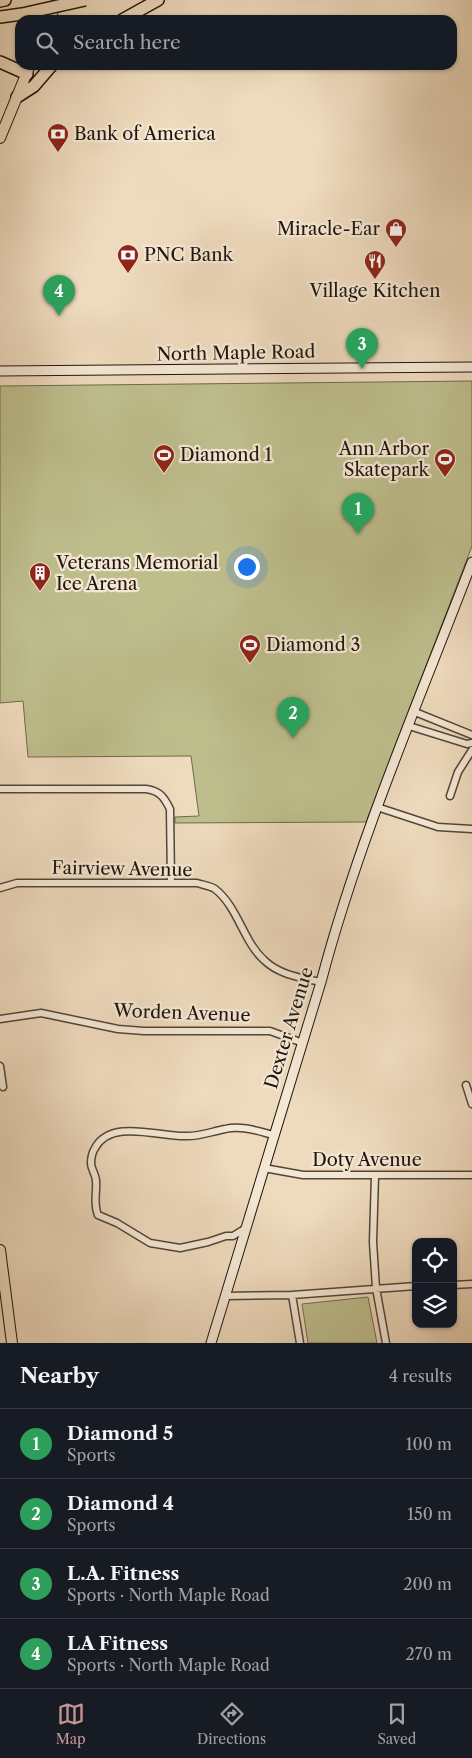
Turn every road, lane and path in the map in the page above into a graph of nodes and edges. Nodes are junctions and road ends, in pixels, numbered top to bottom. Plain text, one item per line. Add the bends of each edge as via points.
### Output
1 (5, 0) edge
2 (58, 0) edge
3 (86, 0) edge
4 (158, 0) edge
5 (0, 1) edge
6 (51, 15) edge
7 (131, 15) edge
8 (0, 17) edge
9 (0, 62) edge
10 (15, 66) edge
11 (28, 70) edge
12 (48, 70) edge
13 (17, 96) junction
14 (0, 138) edge
15 (472, 367) edge
16 (0, 371) edge
17 (472, 562) edge
18 (414, 712) junction
19 (409, 726) junction
20 (472, 735) edge
21 (472, 743) edge
22 (472, 750) edge
23 (0, 789) edge
24 (450, 796) dead end
25 (377, 807) junction
26 (472, 829) edge
27 (171, 882) junction
28 (0, 888) edge
29 (321, 982) junction
30 (0, 1019) edge
31 (302, 1042) junction
32 (0, 1066) edge
33 (466, 1085) dead end
34 (3, 1087) dead end
35 (472, 1104) edge
36 (273, 1135) junction
37 (264, 1168) junction
38 (472, 1175) edge
39 (375, 1176) junction
40 (246, 1228) junction
41 (0, 1250) edge
42 (472, 1284) edge
43 (457, 1285) edge
44 (412, 1286) edge
45 (376, 1288) junction
46 (292, 1295) junction
47 (226, 1296) junction
48 (12, 1343) edge
49 (211, 1343) edge
50 (300, 1343) edge
51 (386, 1343) edge

1 - 5 highway
2 - 6 main road
3 - 8 highway, bridge
4 - 7 highway
9 - 10 highway
11 - 13 main road
12 - 13 highway via 34,86
13 - 14 main road
15 - 16 main road, North Maple Road
17 - 18 main road, Dexter Avenue
18 - 19 main road, Dexter Avenue
18 - 20 street
19 - 21 street
19 - 25 main road, Dexter Avenue
22 - 24 street via 458,772
23 - 27 street via 156,790 170,809
25 - 26 street via 438,827
25 - 29 main road, Dexter Avenue
27 - 28 street, Fairview Avenue via 17,882
27 - 29 street, Fairview Avenue via 197,883 214,888 264,961 295,977
29 - 31 main road, Dexter Avenue
30 - 31 street, Worden Avenue via 41,1013 127,1029 270,1031
31 - 36 main road, Dexter Avenue
32 - 34 street
33 - 35 street
36 - 37 main road, Dexter Avenue
36 - 40 street via 247,1128 226,1128 207,1135 185,1137 135,1132 107,1135 92,1154 90,1164 96,1180 94,1201 98,1215 150,1243 180,1248 233,1236
37 - 39 street, Doty Avenue via 303,1175
37 - 40 main road, Dexter Avenue
38 - 39 street, Doty Avenue
39 - 45 street via 373,1242
40 - 47 main road, Dexter Avenue
41 - 48 main road
42 - 43 street
44 - 45 street
45 - 46 street
45 - 51 street
46 - 47 street
46 - 50 street
47 - 49 main road, Dexter Avenue

